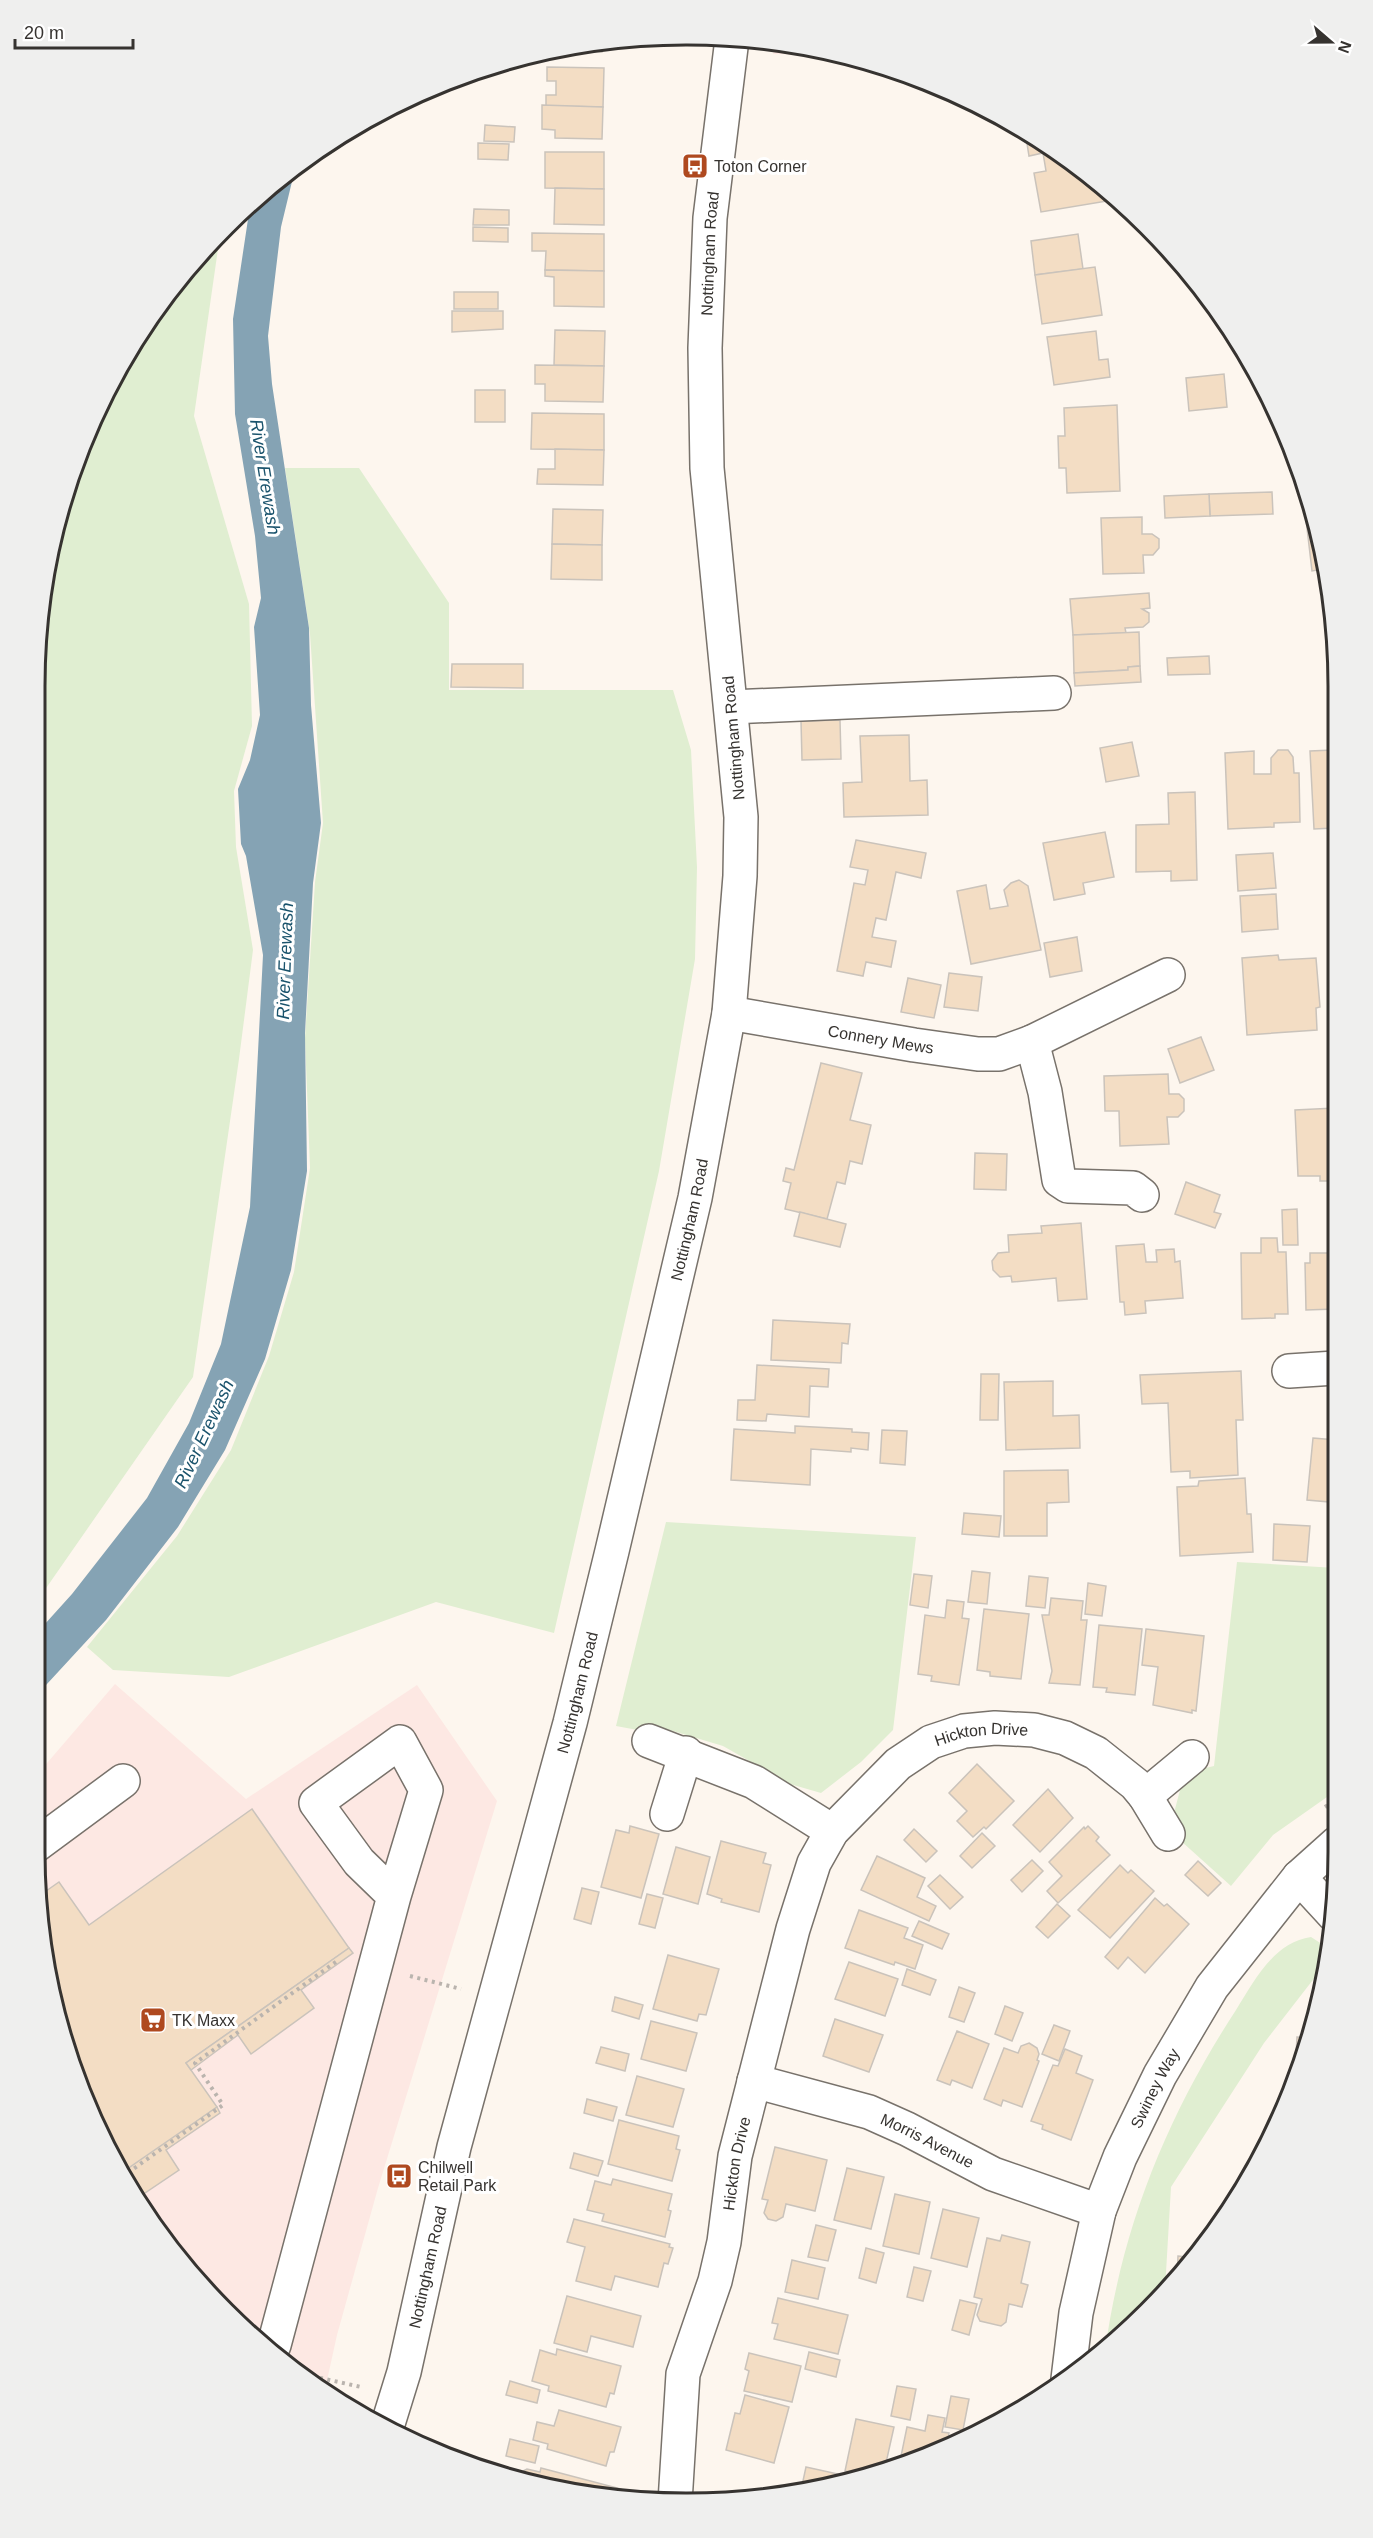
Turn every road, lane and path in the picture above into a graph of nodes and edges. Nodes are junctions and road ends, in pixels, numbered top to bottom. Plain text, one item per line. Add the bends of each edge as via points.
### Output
1 (731, 46) edge
2 (1054, 693) dead end
3 (731, 707) junction
4 (1168, 975) dead end
5 (729, 1013) junction
6 (1032, 1042) junction
7 (1142, 1195) dead end
8 (1328, 1368) edge
9 (1289, 1371) dead end
10 (649, 1741) dead end
11 (686, 1753) junction
12 (1192, 1757) dead end
13 (123, 1781) dead end
14 (1145, 1796) junction
15 (668, 1814) dead end
16 (832, 1831) junction
17 (1168, 1834) dead end
18 (45, 1838) edge
19 (1328, 1851) edge
20 (1299, 1877) junction
21 (394, 1896) dead end
22 (1326, 1906) edge
23 (375, 1968) junction
24 (495, 1997) junction
25 (754, 2081) junction
26 (130, 2171) edge
27 (1099, 2211) junction
28 (275, 2343) edge
29 (1070, 2365) edge
30 (316, 2375) edge
31 (400, 2383) junction
32 (389, 2420) edge
33 (401, 2426) edge
34 (676, 2493) edge

1 - 3 street, Nottingham Road via 710,218 705,348 707,468
2 - 3 street
3 - 5 street, Nottingham Road via 741,829
4 - 6 street, Connery Mews
5 - 6 street, Connery Mews via 978,1054 999,1054
5 - 24 street, Nottingham Road via 695,1198 658,1358 570,1723
6 - 7 street via 1045,1092 1059,1180 1068,1186 1132,1188
8 - 9 street
10 - 11 street
11 - 15 street
11 - 16 street via 754,1782
12 - 14 street
13 - 18 street
14 - 16 street, Hickton Drive via 1120,1770 1065,1738 1034,1730 964,1731 931,1742 898,1764
14 - 17 street, Hickton Drive
16 - 25 street, Hickton Drive via 814,1863 796,1918
19 - 20 street, Swiney Way
20 - 22 street
20 - 27 street, Swiney Way via 1206,1996 1160,2075
21 - 23 street
23 - 24 path
23 - 26 path via 341,1958 195,2063 223,2105
23 - 28 street
24 - 31 street, Nottingham Road via 454,2147
25 - 27 street, Morris Avenue via 869,2112 993,2174
25 - 34 street, Hickton Drive via 735,2156 715,2281 684,2374
27 - 29 street, Swiney Way via 1076,2313
30 - 31 path
31 - 32 street, Nottingham Road
31 - 33 street, Nottingham Road

